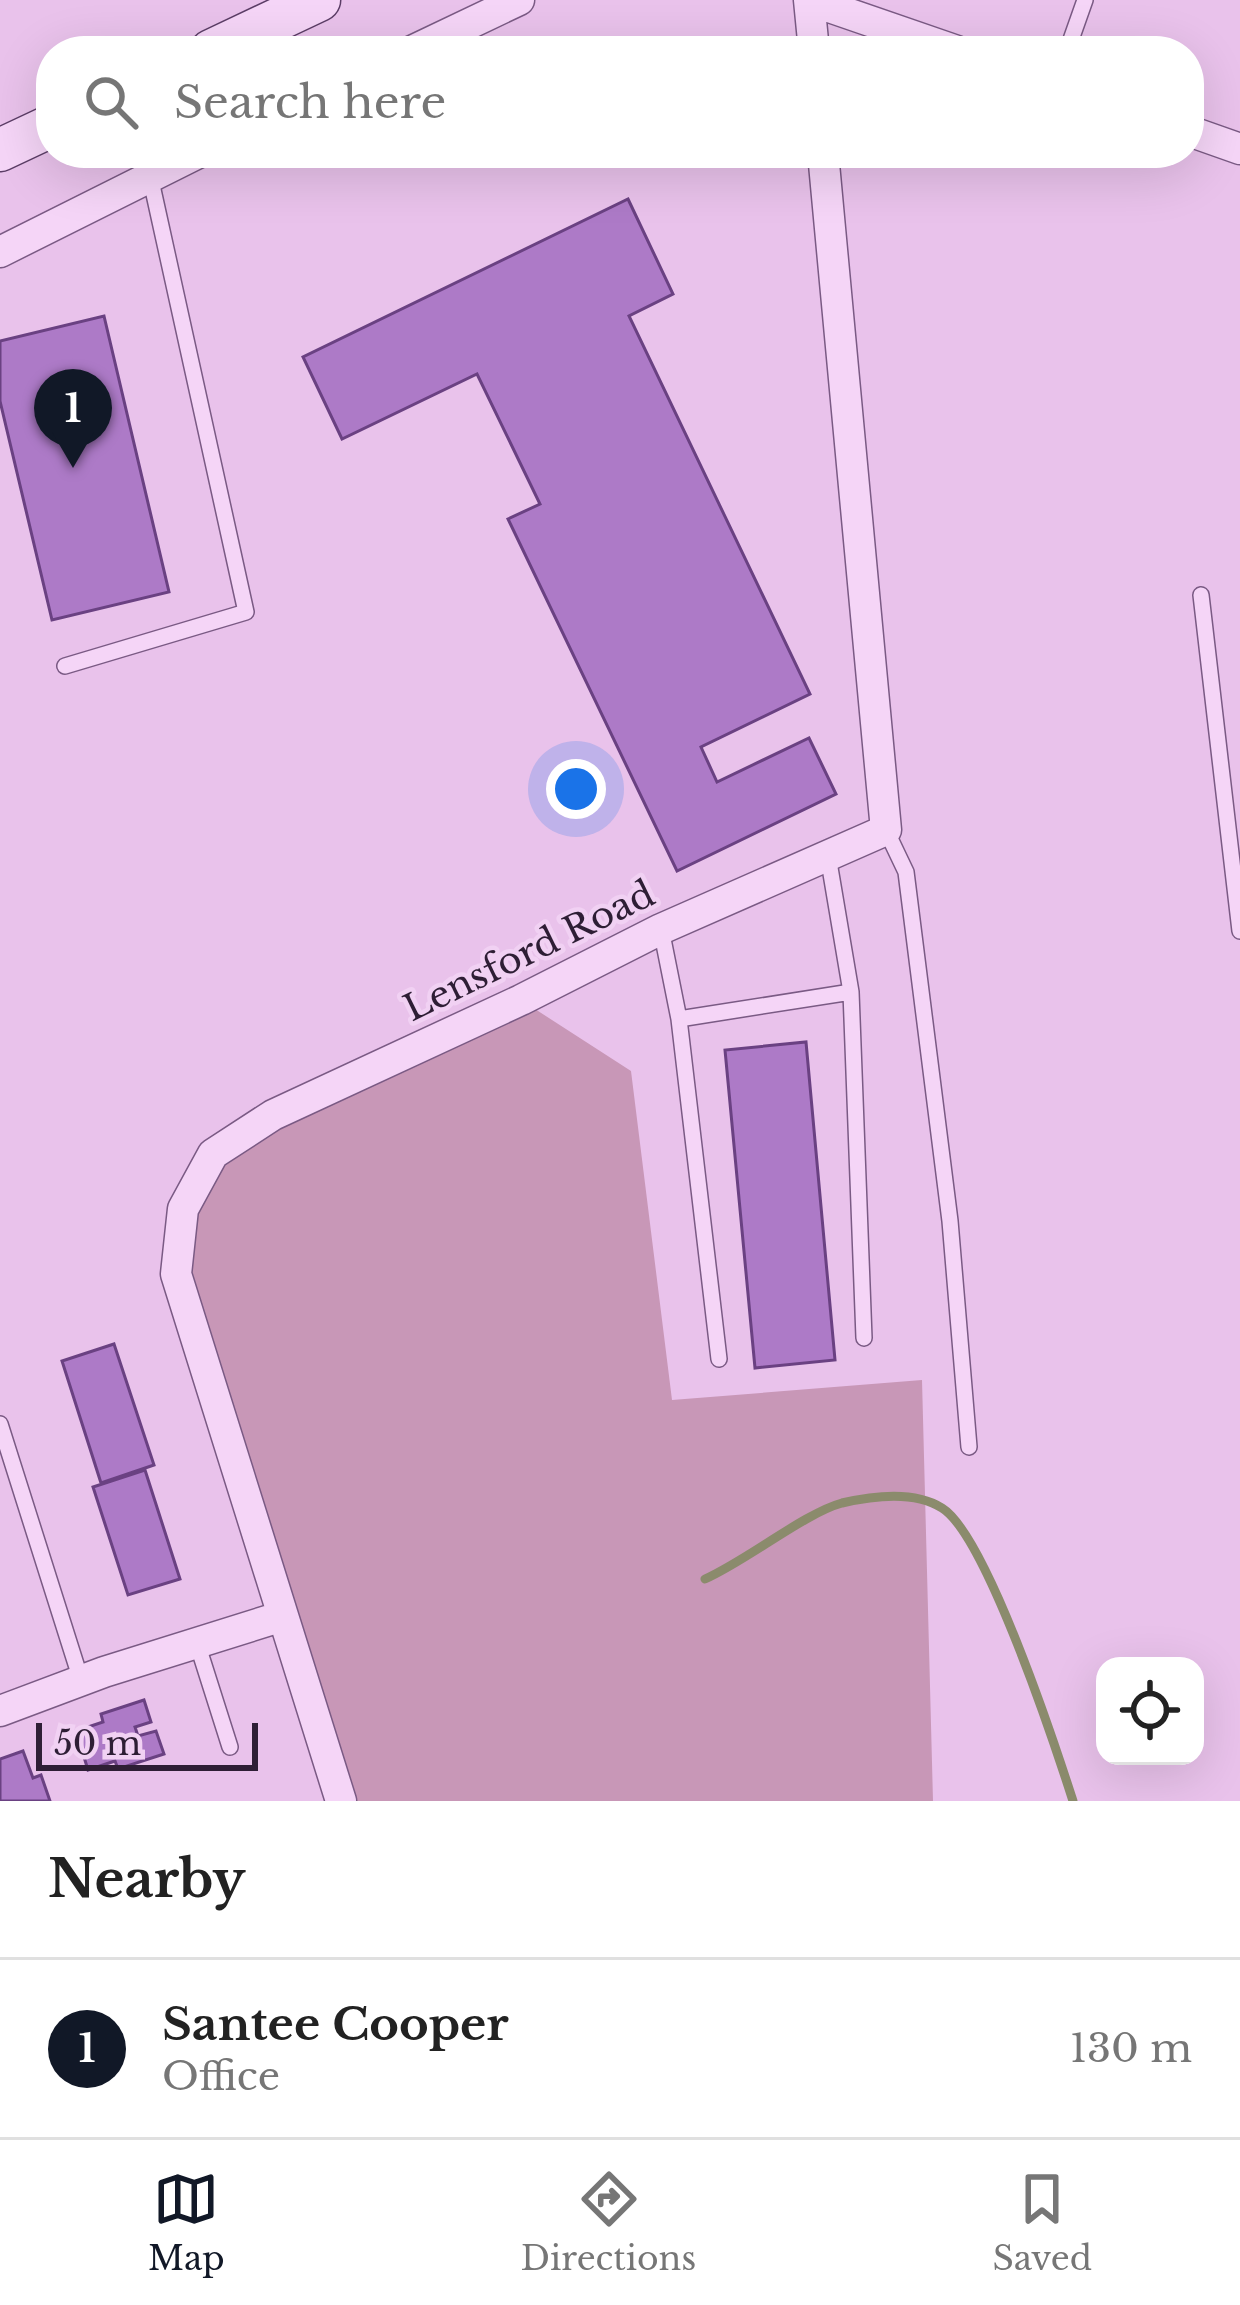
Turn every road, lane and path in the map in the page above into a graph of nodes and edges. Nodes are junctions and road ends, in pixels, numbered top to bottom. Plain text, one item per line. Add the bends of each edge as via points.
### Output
1 (319, 0) edge
2 (519, 0) edge
3 (809, 0) edge
4 (1085, 0) edge
5 (243, 36) edge
6 (443, 36) edge
7 (813, 36) edge
8 (913, 36) edge
9 (1072, 36) edge
10 (36, 133) edge
11 (1204, 136) edge
12 (1240, 149) edge
13 (0, 150) edge
14 (138, 168) edge
15 (146, 168) edge
16 (824, 168) edge
17 (0, 252) edge
18 (1201, 595) dead end
19 (65, 666) dead end
20 (886, 830) junction
21 (828, 856) junction
22 (661, 929) junction
23 (1240, 931) edge
24 (851, 992) junction
25 (679, 1018) junction
26 (865, 1338) dead end
27 (719, 1359) dead end
28 (0, 1424) edge
29 (969, 1447) dead end
30 (283, 1616) junction
31 (197, 1643) junction
32 (81, 1681) junction
33 (0, 1711) edge
34 (230, 1748) dead end
35 (341, 1801) edge

1 - 5 main road
2 - 6 street
3 - 7 street
3 - 8 street
4 - 9 lane
10 - 13 main road
11 - 12 street
14 - 17 street
15 - 19 lane via 245,612
16 - 20 street
18 - 23 lane
20 - 21 street, Lensford Road
20 - 29 lane via 906,872
21 - 22 street, Lensford Road
21 - 24 lane
22 - 25 lane
22 - 30 street, Lensford Road via 273,1115 213,1154 183,1209 176,1274
24 - 25 lane
24 - 26 lane
25 - 27 lane
28 - 32 lane
30 - 31 street
30 - 35 street, Lensford Road
31 - 32 street
31 - 34 lane
32 - 33 street

